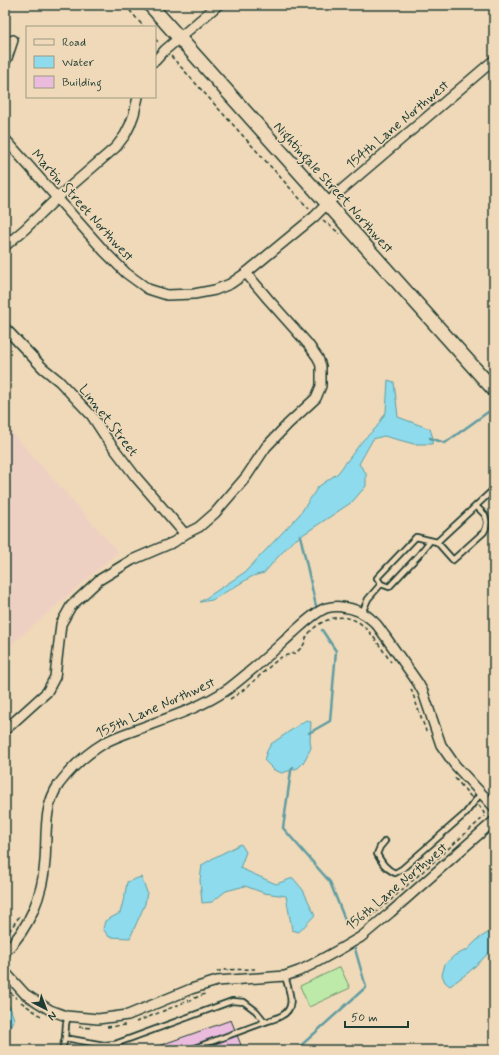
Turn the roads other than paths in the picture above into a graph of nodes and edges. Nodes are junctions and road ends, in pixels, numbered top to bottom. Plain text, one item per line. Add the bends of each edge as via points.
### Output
1 (150, 5) edge
2 (218, 5) edge
3 (180, 38) junction
4 (13, 40) dead end
5 (156, 60) edge
6 (494, 60) edge
7 (5, 62) edge
8 (138, 98) edge
9 (5, 139) edge
10 (57, 198) junction
11 (327, 204) junction
12 (5, 246) edge
13 (246, 273) junction
14 (5, 328) edge
15 (494, 390) edge
16 (494, 489) edge
17 (476, 506) junction
18 (184, 534) junction
19 (430, 541) junction
20 (436, 542) junction
21 (382, 584) junction
22 (362, 613) junction
23 (5, 730) edge
24 (481, 794) junction
25 (494, 807) edge
26 (490, 818) edge
27 (385, 841) dead end
28 (5, 952) edge
29 (5, 972) edge
30 (285, 976) junction
31 (68, 1016) junction
32 (265, 1022) junction
33 (64, 1038) junction
34 (62, 1050) edge
35 (188, 1050) edge

1 - 3 street, Nightingale Street Northwest
2 - 3 street
3 - 5 street
3 - 11 street, Nightingale Street Northwest
4 - 7 street
6 - 11 street, 154th Lane Northwest
8 - 10 street via 130,125 116,147
9 - 10 street, Martin Street Northwest
10 - 12 street
10 - 13 street, Martin Street Northwest via 126,273 148,289 167,295 194,294 230,284
11 - 13 street, 154th Lane Northwest
11 - 15 street, Nightingale Street Northwest
13 - 18 street via 318,358 321,366 321,386 316,398 266,447 246,477 210,518
14 - 18 street, Linnet Street via 92,416 135,476
16 - 17 lane
17 - 20 lane
17 - 20 lane via 485,515 486,528 453,560
18 - 23 street via 174,542 132,560 99,580 71,606 61,624 55,677 47,692
19 - 20 lane
19 - 21 lane via 389,587
19 - 21 lane via 416,538 377,578
21 - 22 lane via 368,599
22 - 24 street via 373,621 418,683 441,745
22 - 28 street, 155th Lane Northwest via 341,606 326,608 311,617 247,674 213,699 107,742 66,775 58,785 48,810 44,876 39,895 28,921
24 - 25 street
24 - 27 lane via 465,814 395,873 388,870 378,854
26 - 30 street, 156th Lane Northwest via 391,912 361,936 313,964
29 - 31 street, 156th Lane Northwest via 25,994 50,1010
30 - 31 street, 156th Lane Northwest via 217,981 128,1015 98,1019
30 - 32 lane via 291,1000 290,1008 282,1016
31 - 33 lane
32 - 33 lane via 244,1002 232,1002 115,1044 104,1045
32 - 35 lane
33 - 34 lane

